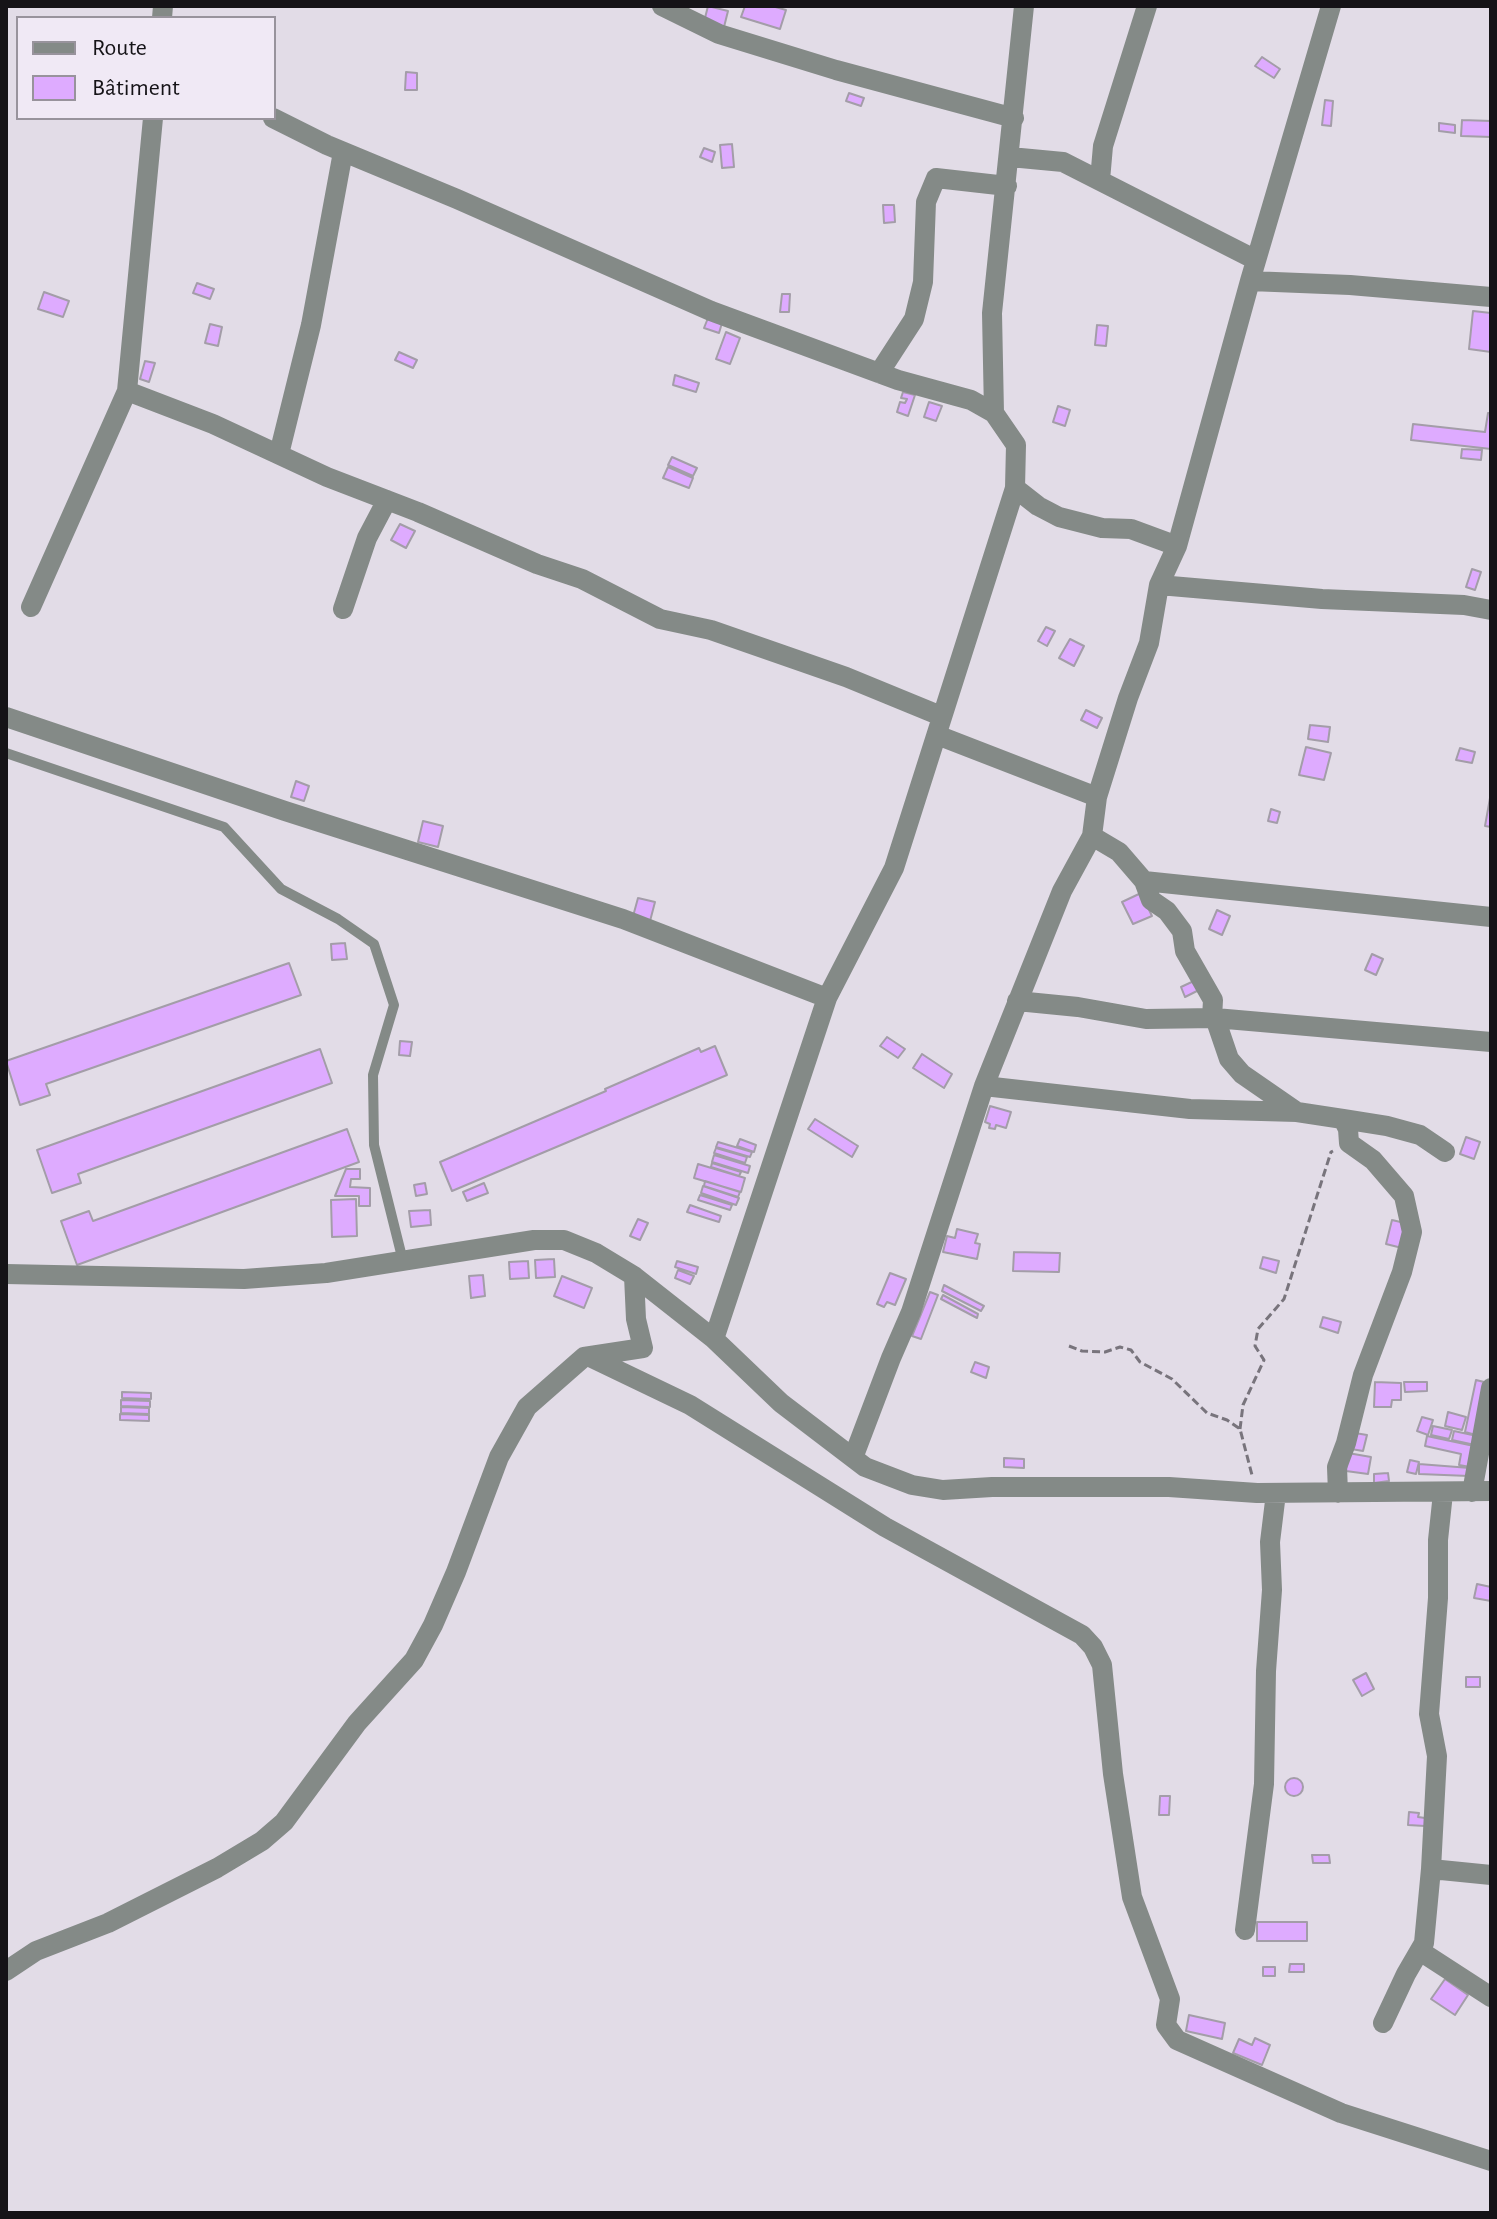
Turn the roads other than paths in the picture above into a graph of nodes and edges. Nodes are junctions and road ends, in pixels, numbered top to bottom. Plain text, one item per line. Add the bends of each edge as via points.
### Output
1 (662, 6) edge
2 (1024, 6) edge
3 (1147, 6) edge
4 (1331, 6) edge
5 (1014, 118) junction
6 (276, 119) edge
7 (153, 120) edge
8 (343, 152) junction
9 (1010, 157) junction
10 (1100, 180) junction
11 (1007, 186) junction
12 (1256, 260) junction
13 (1250, 281) junction
14 (1491, 297) edge
15 (879, 373) junction
16 (127, 391) junction
17 (994, 413) junction
18 (279, 454) junction
19 (1015, 488) junction
20 (387, 500) junction
21 (1177, 546) junction
22 (1159, 585) junction
23 (31, 607) dead end
24 (343, 609) dead end
25 (1491, 610) edge
26 (6, 717) edge
27 (939, 725) junction
28 (6, 753) edge
29 (1097, 797) junction
30 (1092, 836) junction
31 (1144, 881) junction
32 (1491, 917) edge
33 (827, 998) junction
34 (1017, 1001) junction
35 (1213, 1018) junction
36 (1491, 1042) edge
37 (984, 1086) junction
38 (1297, 1112) junction
39 (1343, 1119) junction
40 (1445, 1152) dead end
41 (403, 1261) junction
42 (6, 1274) edge
43 (634, 1276) junction
44 (714, 1339) junction
45 (590, 1357) junction
46 (1491, 1388) edge
47 (853, 1458) junction
48 (1482, 1492) edge
49 (1267, 1493) junction
50 (1338, 1493) junction
51 (1443, 1493) junction
52 (1431, 1869) junction
53 (1491, 1875) edge
54 (1245, 1930) dead end
55 (1420, 1951) junction
56 (6, 1971) edge
57 (1491, 1997) edge
58 (1383, 2023) dead end
59 (1491, 2161) edge

1 - 5 street via 719,34
2 - 5 street
3 - 10 street via 1103,146
4 - 12 street
5 - 9 street
6 - 8 street
7 - 16 street
8 - 15 street via 711,311
8 - 18 street via 311,325
9 - 10 street via 1063,162
9 - 11 street
10 - 12 street
11 - 15 street via 936,178 926,202 923,282 914,319
11 - 17 street via 992,313
12 - 13 street
13 - 14 street
13 - 21 street
15 - 17 street via 971,400
16 - 18 street
16 - 23 street
17 - 19 street via 1016,445
18 - 20 street
19 - 21 street via 1059,517 1131,529
19 - 27 street
20 - 24 street via 367,538
20 - 27 street via 582,579 660,619 711,630 846,677
21 - 22 street
22 - 25 street
22 - 29 street via 1149,643
26 - 33 street via 623,919
27 - 29 street
27 - 33 street via 894,868
28 - 41 lane via 224,827 281,889 374,944 394,1005 373,1075 374,1145
29 - 30 street
30 - 31 street via 1119,852
30 - 34 street via 1062,891
31 - 32 street
31 - 35 street via 1151,900 1182,931 1185,951 1213,1000
33 - 44 street
34 - 35 street via 1146,1019
34 - 37 street
35 - 36 street
35 - 38 street via 1229,1059 1242,1074
37 - 38 street via 1190,1109
37 - 47 street via 911,1312
38 - 39 street
39 - 40 street via 1420,1135
39 - 50 street via 1349,1143 1373,1160 1404,1196 1412,1232 1363,1375 1337,1467
41 - 42 street via 244,1279
41 - 43 street via 564,1240
43 - 44 street
43 - 45 street via 643,1348
44 - 47 street via 781,1403
45 - 56 street via 527,1407 499,1457 456,1572 414,1660 357,1723 284,1822 217,1868 108,1923 36,1951
45 - 59 street via 690,1405 885,1527 1082,1635 1102,1665 1132,1897 1170,1999 1166,2025 1177,2040 1341,2113
46 - 48 street
47 - 49 street via 899,1481 943,1490 1169,1487
48 - 51 street
49 - 50 street
49 - 54 street via 1272,1590 1264,1784
50 - 51 street
51 - 52 street via 1429,1714 1437,1756
52 - 53 street
52 - 55 street
55 - 57 street
55 - 58 street

